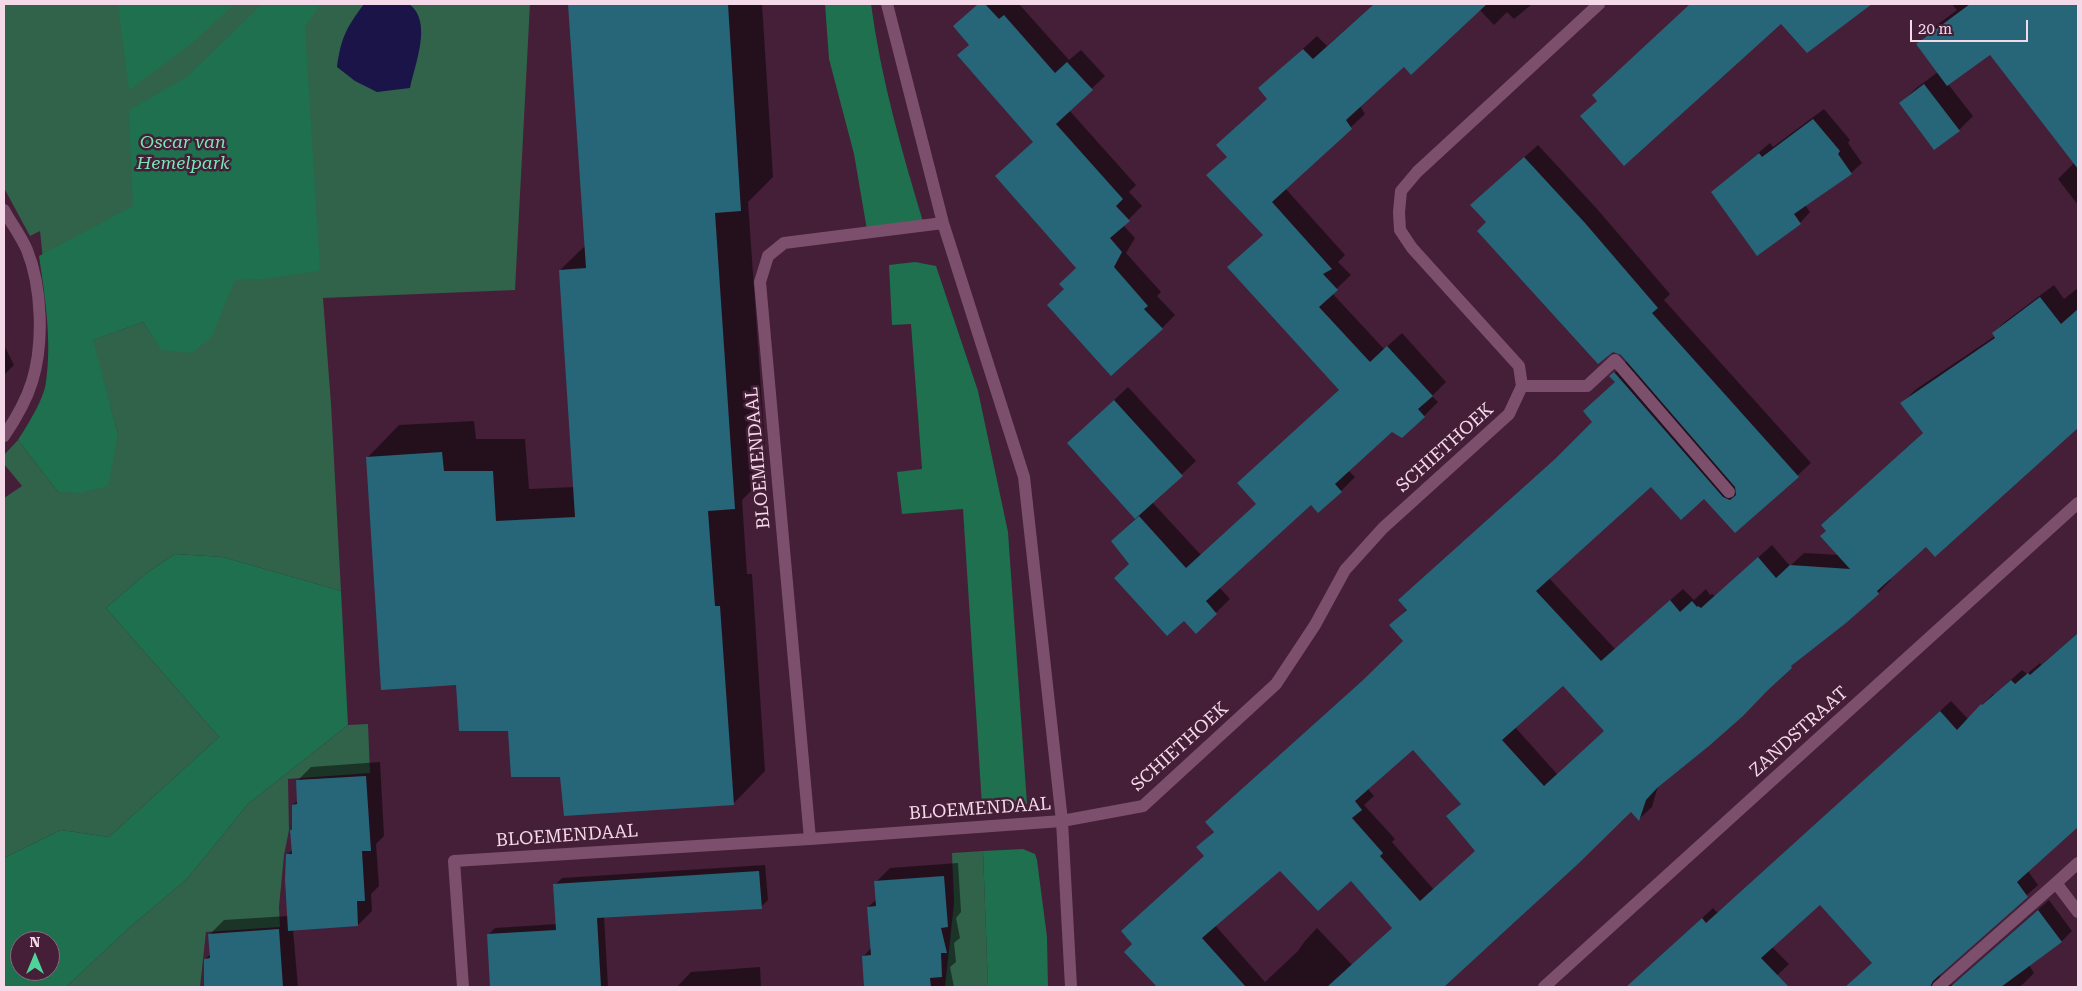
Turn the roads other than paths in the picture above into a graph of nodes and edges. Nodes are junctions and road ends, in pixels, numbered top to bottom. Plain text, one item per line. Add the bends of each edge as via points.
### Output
1 (887, 4) edge
2 (1599, 4) edge
3 (4, 210) edge
4 (943, 223) junction
5 (1522, 386) junction
6 (4, 436) edge
7 (1729, 492) dead end
8 (2078, 503) edge
9 (1062, 821) junction
10 (810, 839) junction
11 (2078, 863) edge
12 (2056, 882) junction
13 (2078, 912) edge
14 (463, 987) edge
15 (1071, 987) edge
16 (1544, 987) edge
17 (1938, 987) edge

1 - 4 street, BLOEMENDAAL
2 - 5 street via 1417,172 1401,191 1400,230 1412,248 1519,366
3 - 6 street via 27,250 37,288 40,322 32,383
4 - 9 street, BLOEMENDAAL via 1024,477
4 - 10 street, BLOEMENDAAL via 784,243 768,256 760,282
5 - 7 street via 1587,386 1615,360
5 - 9 street, SCHIETHOEK via 1509,414 1382,528 1345,570 1315,625 1276,684 1144,806
8 - 16 street, ZANDSTRAAT
9 - 10 street, BLOEMENDAAL
9 - 15 street, BLOEMENDAAL
10 - 14 street, BLOEMENDAAL via 454,861
11 - 12 street
12 - 13 street
12 - 17 street

